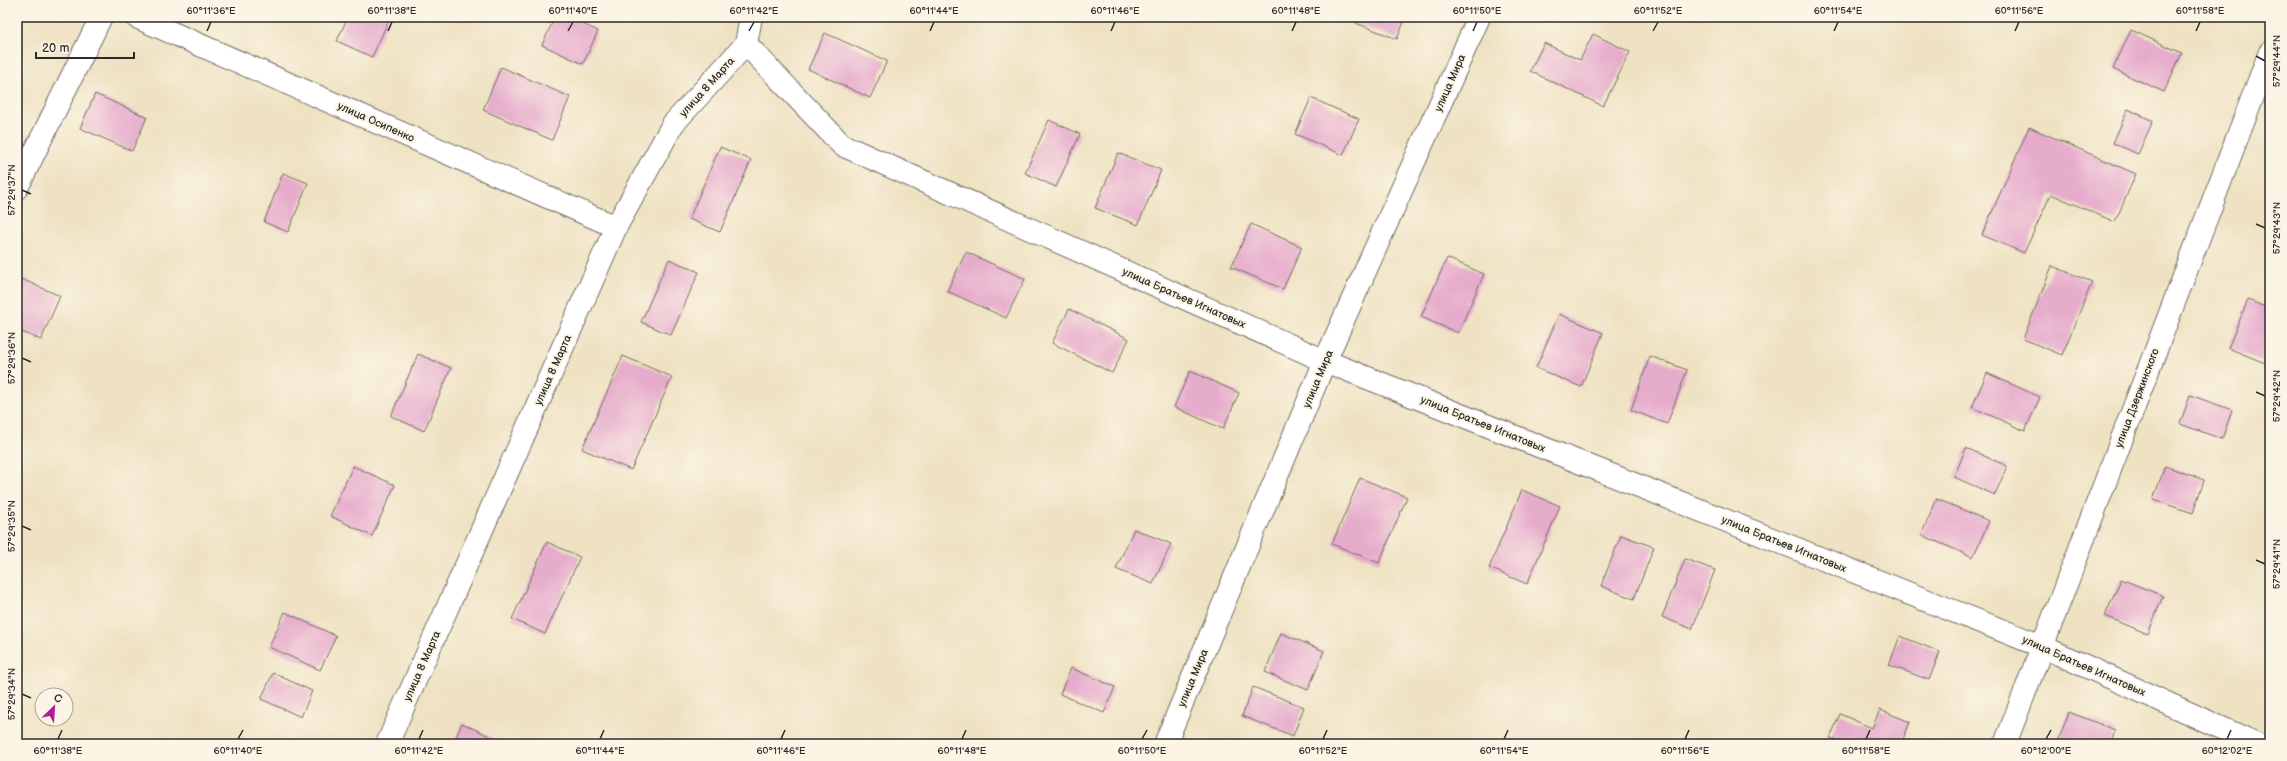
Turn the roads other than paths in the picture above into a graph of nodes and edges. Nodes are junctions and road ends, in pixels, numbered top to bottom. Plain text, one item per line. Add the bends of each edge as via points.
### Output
1 (101, 17) edge
2 (136, 17) edge
3 (751, 17) edge
4 (1479, 17) edge
5 (746, 44) junction
6 (2270, 52) edge
7 (17, 188) edge
8 (616, 227) junction
9 (1325, 361) junction
10 (2041, 646) junction
11 (387, 744) edge
12 (1165, 744) edge
13 (2004, 744) edge
14 (2257, 744) edge

1 - 7 street
2 - 8 street, улица Осипенко
3 - 5 street
4 - 9 street, улица Мира
5 - 8 street, улица 8 Марта via 673,124
5 - 9 street, улица Братьев Игнатовых via 842,145
6 - 10 street, улица Дзержинского
8 - 11 street, улица 8 Марта
9 - 10 street, улица Братьев Игнатовых
9 - 12 street, улица Мира
10 - 13 street, улица Дзержинского
10 - 14 street, улица Братьев Игнатовых

